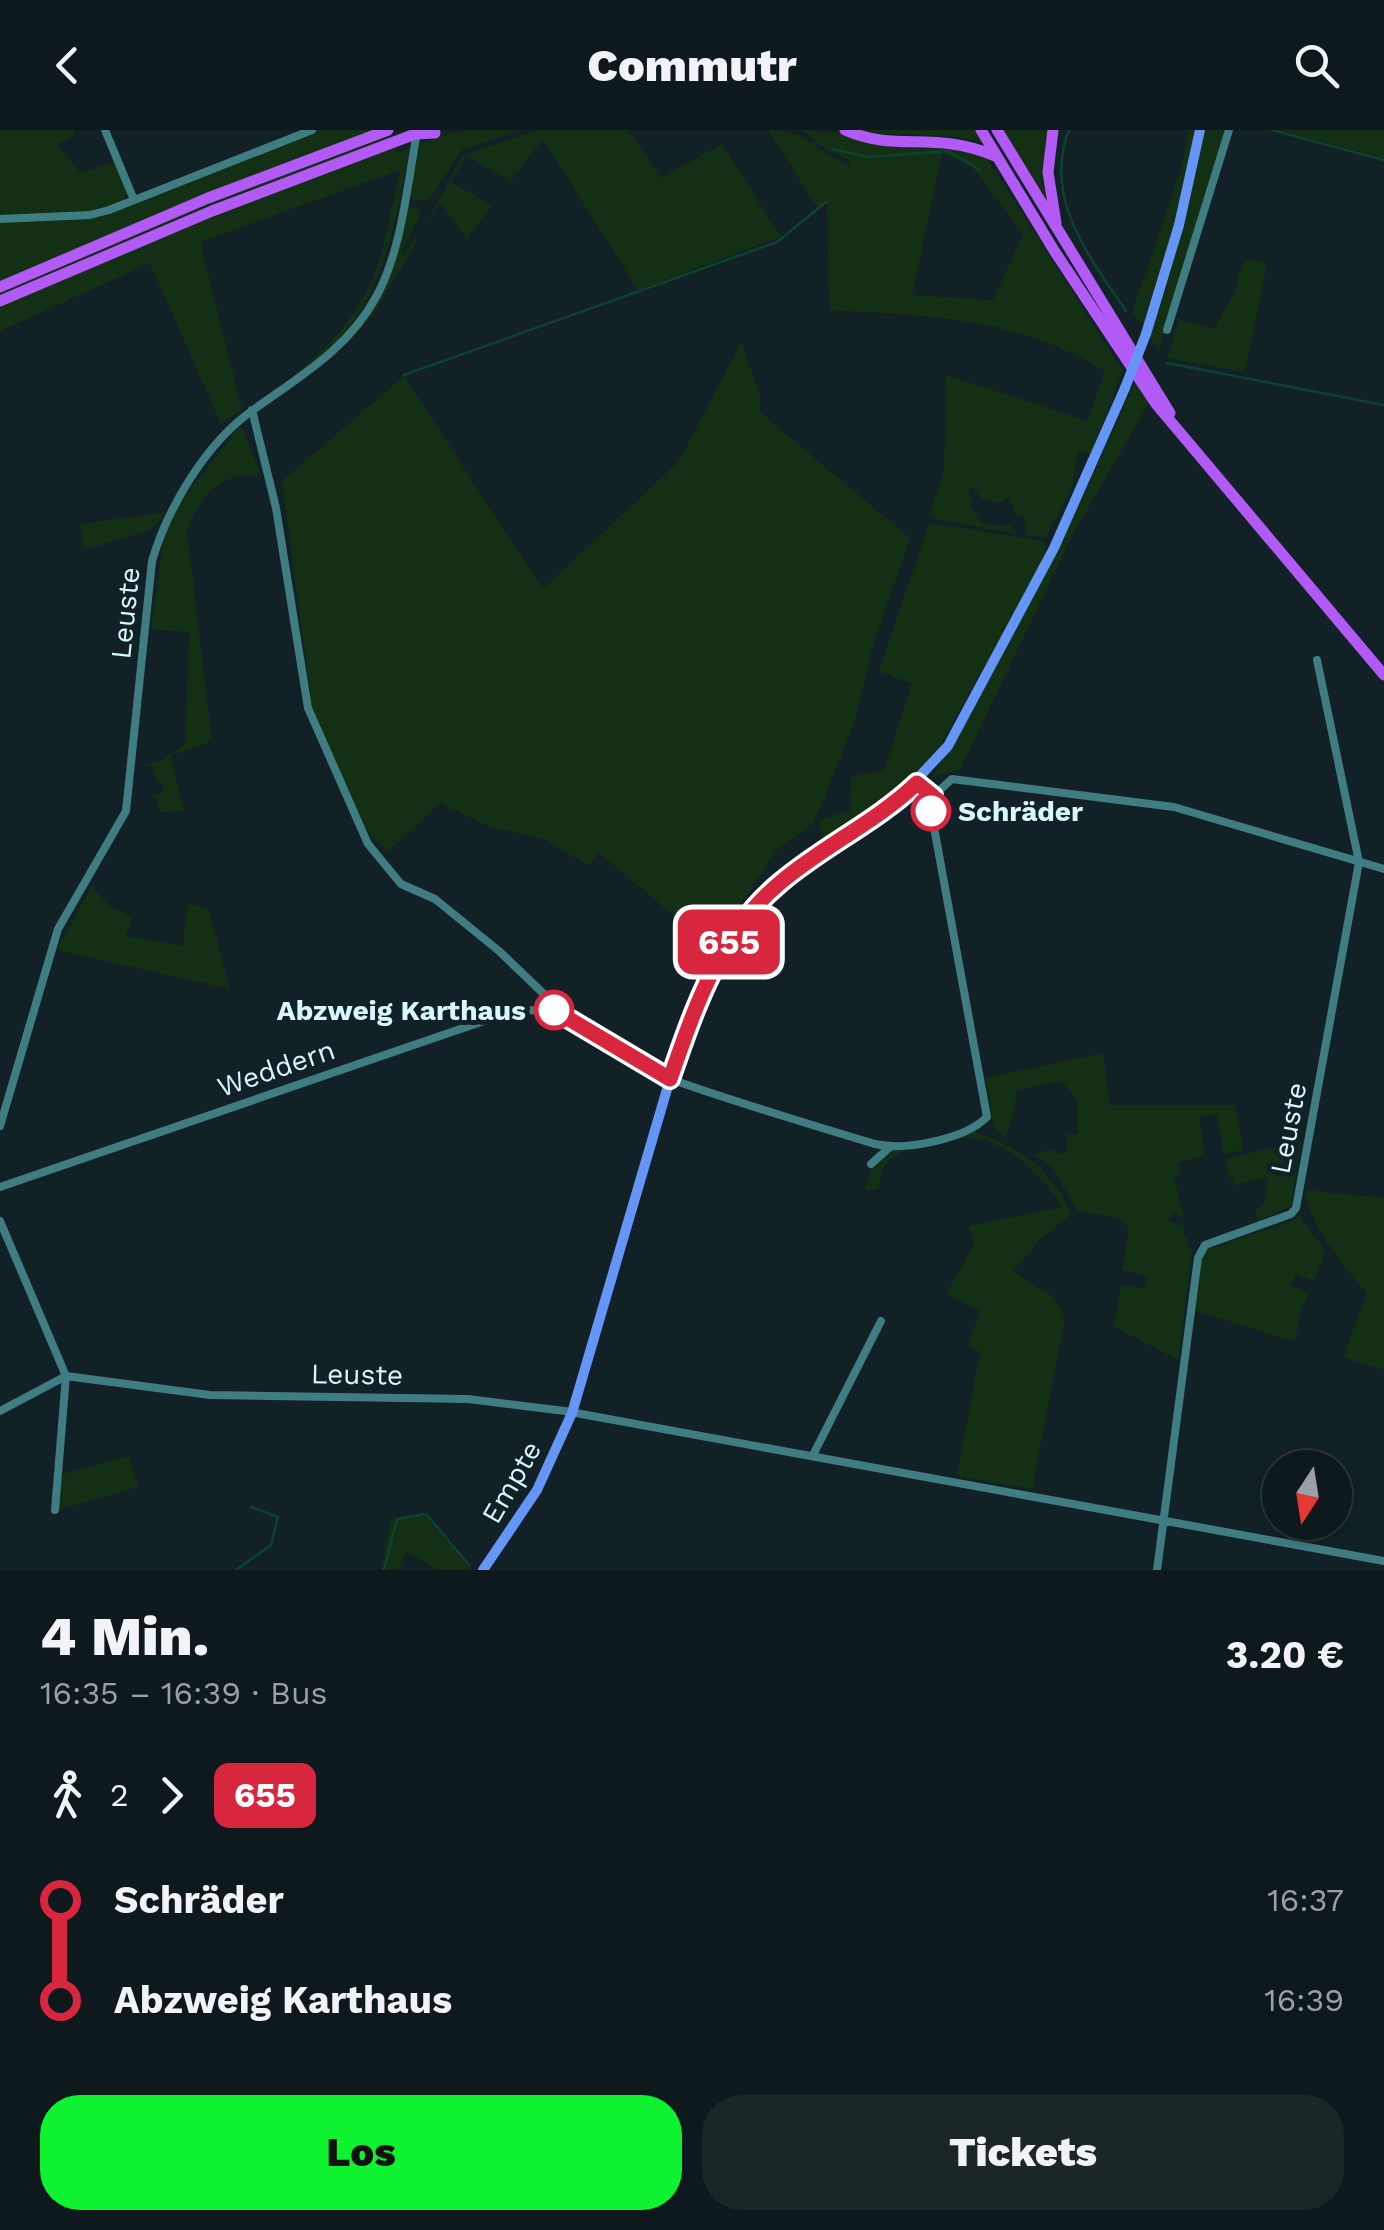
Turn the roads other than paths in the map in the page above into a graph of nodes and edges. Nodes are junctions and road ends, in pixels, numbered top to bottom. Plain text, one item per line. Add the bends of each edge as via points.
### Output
1 (106, 130) edge
2 (312, 130) edge
3 (845, 130) edge
4 (981, 130) edge
5 (997, 130) edge
6 (1053, 130) edge
7 (1200, 130) edge
8 (1229, 130) edge
9 (428, 131) edge
10 (392, 135) edge
11 (995, 156) junction
12 (134, 200) junction
13 (0, 220) edge
14 (1060, 237) junction
15 (0, 287) edge
16 (0, 301) edge
17 (1167, 330) dead end
18 (252, 410) junction
19 (1177, 425) junction
20 (1318, 660) dead end
21 (1384, 675) edge
22 (917, 783) junction
23 (933, 796) junction
24 (1359, 862) junction
25 (1384, 869) edge
26 (554, 1010) junction
27 (670, 1079) junction
28 (0, 1126) edge
29 (868, 1142) junction
30 (890, 1146) junction
31 (0, 1187) edge
32 (0, 1221) edge
33 (881, 1321) dead end
34 (66, 1376) junction
35 (0, 1411) edge
36 (572, 1413) junction
37 (813, 1455) junction
38 (55, 1510) dead end
39 (1162, 1520) junction
40 (1384, 1561) edge
41 (483, 1570) edge
42 (1157, 1570) edge

1 - 12 street
2 - 12 street
3 - 11 highway via 866,138 948,137
4 - 11 highway
5 - 14 highway
6 - 14 highway via 1048,172
7 - 22 main road, Empte, bridge via 1146,334 1072,512 948,746
8 - 17 street
9 - 10 highway
9 - 18 street, Leuste via 376,297 318,366
10 - 15 highway via 208,198
10 - 16 highway
11 - 19 highway via 1146,391
12 - 13 street via 90,215
14 - 19 highway
18 - 26 street via 276,508 308,708 368,844 401,884 435,899 499,951
18 - 28 street, Leuste via 226,434 161,530 152,561 126,811 58,929
19 - 21 highway
20 - 24 street, Leuste
22 - 23 street
22 - 27 main road, Empte via 887,811 779,883 736,930 704,985
23 - 24 street via 957,779 1149,802
23 - 30 street via 988,1117 974,1130
24 - 25 street
24 - 39 street, Leuste via 1296,1208 1205,1245 1198,1258
26 - 27 street
26 - 31 street, Weddern via 510,1012
27 - 29 street
27 - 36 main road, Empte
29 - 30 street
29 - 30 street via 873,1162
32 - 34 street
33 - 37 street
34 - 35 street
34 - 36 street, Leuste via 210,1395 468,1399
34 - 38 street
36 - 37 street, Leuste
36 - 41 main road, Empte via 537,1490
37 - 39 street, Leuste
39 - 40 street, Leuste
39 - 42 street, Leuste

